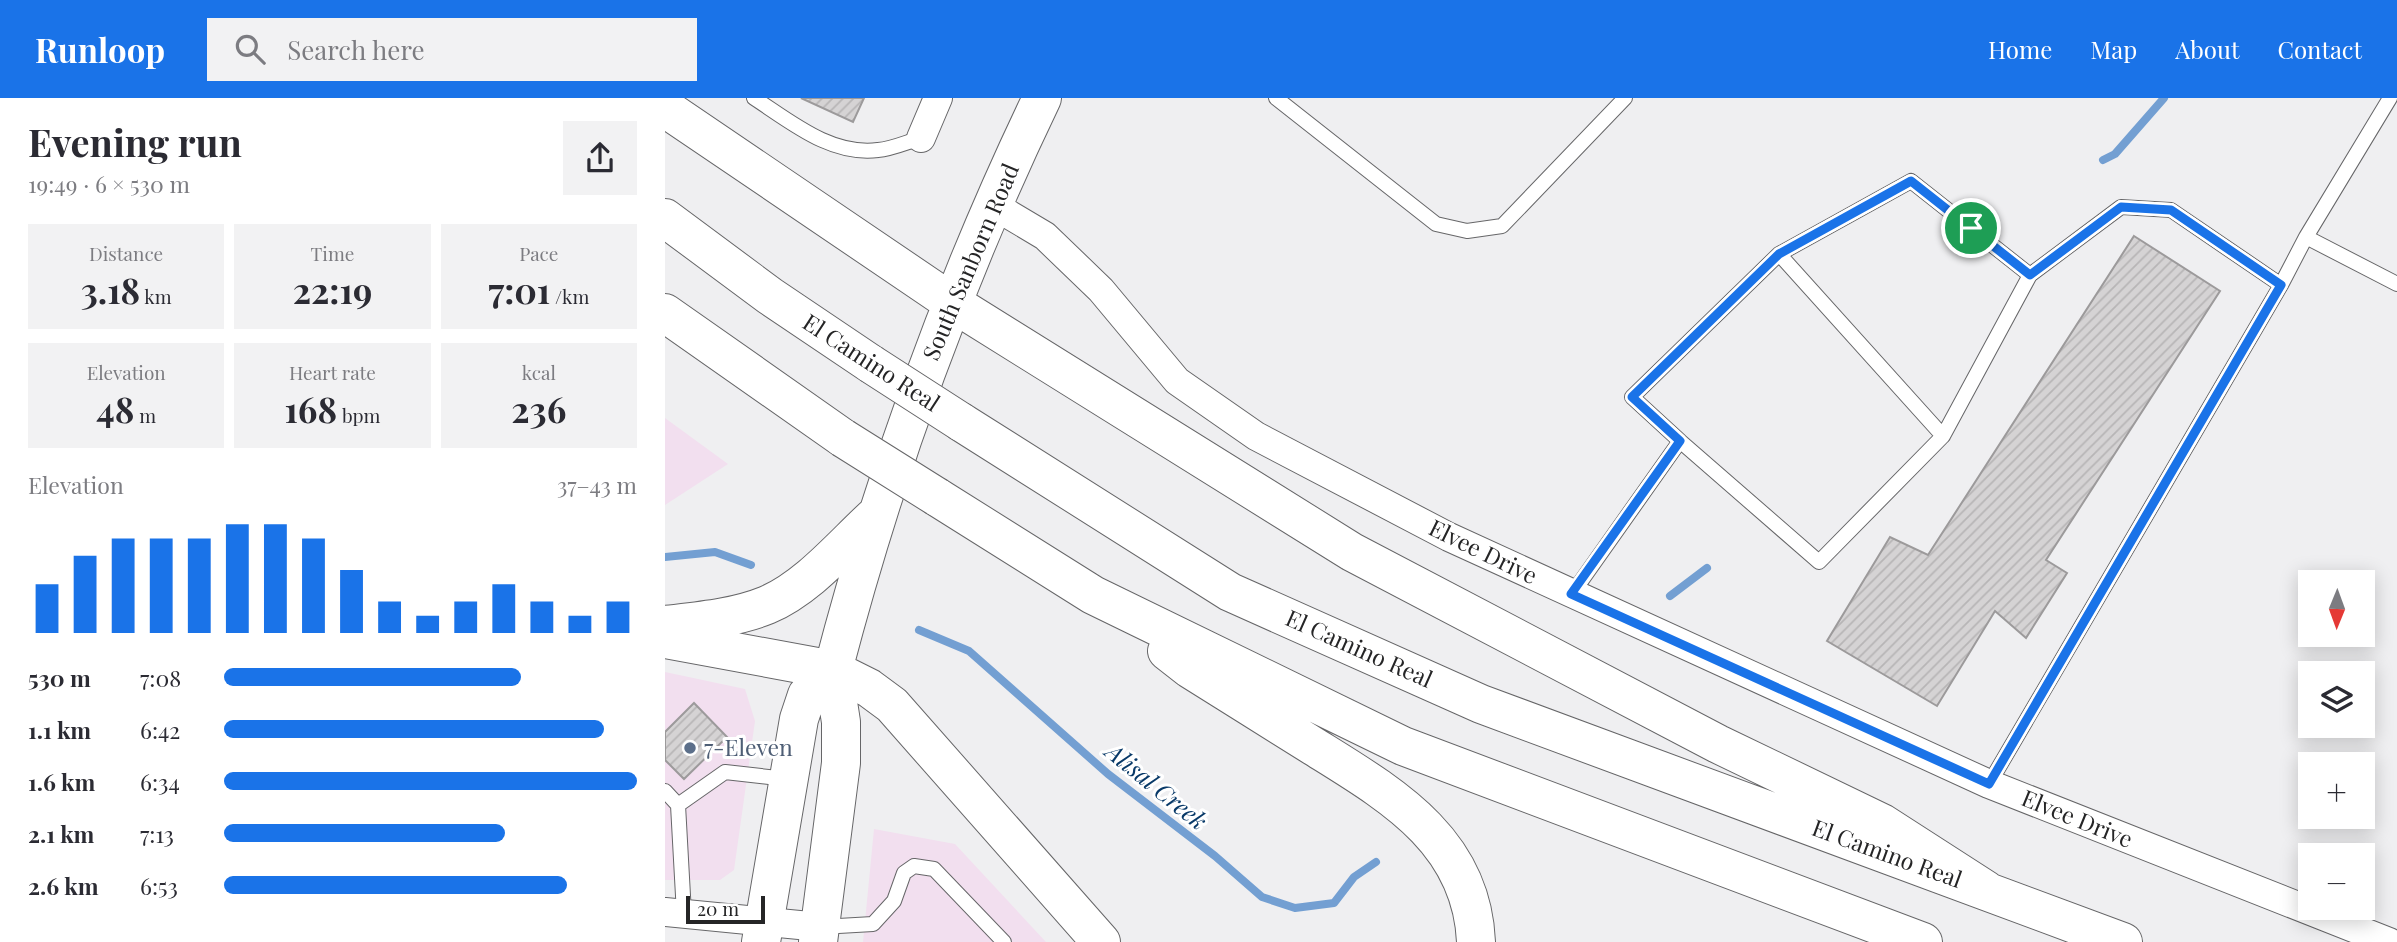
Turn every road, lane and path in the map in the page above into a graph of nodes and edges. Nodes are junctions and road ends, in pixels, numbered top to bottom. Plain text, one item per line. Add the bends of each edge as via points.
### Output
1 (754, 98) edge
2 (938, 98) edge
3 (1042, 98) edge
4 (1276, 98) edge
5 (1625, 98) edge
6 (2390, 98) edge
7 (665, 108) edge
8 (921, 138) joint
9 (993, 205) junction
10 (665, 218) edge
11 (2305, 237) junction
12 (1779, 254) junction
13 (2030, 275) junction
14 (2397, 284) edge
15 (2281, 285) junction
16 (951, 302) junction
17 (665, 313) edge
18 (1944, 436) junction
19 (1680, 441) junction
20 (876, 515) junction
21 (1571, 594) junction
22 (1093, 595) junction
23 (665, 625) edge
24 (665, 639) edge
25 (833, 670) junction
26 (789, 779) junction
27 (1989, 784) junction
28 (665, 791) edge
29 (678, 805) junction
30 (1986, 890) junction
31 (674, 913) edge
32 (762, 932) edge
33 (819, 934) edge
34 (1005, 942) edge
35 (1101, 942) edge
36 (1476, 942) edge
37 (1923, 942) edge
38 (2123, 942) edge
39 (2389, 942) edge

1 - 8 lane via 836,146 878,150
2 - 8 street
3 - 9 main road, South Sanborn Road
4 - 5 lane via 1436,225 1467,231 1502,226
6 - 11 lane
7 - 16 main road
9 - 16 main road, South Sanborn Road
9 - 21 street, Elvee Drive via 1045,236 1101,290 1177,381 1256,436 1449,537
10 - 30 main road, El Camino Real, bridge via 871,364 1230,592 1481,704
11 - 14 lane
11 - 15 lane
12 - 13 lane via 1911,181
12 - 18 lane
12 - 19 lane via 1632,397
13 - 15 lane via 2121,207 2171,210
13 - 18 lane
15 - 27 lane
16 - 20 main road, South Sanborn Road
16 - 30 main road via 1352,552 1718,744 1882,823
17 - 22 main road, bridge via 843,438
18 - 19 lane via 1819,562
19 - 21 lane
20 - 23 main road via 793,590 767,604 712,619
20 - 25 main road, South Sanborn Road
21 - 27 street, Elvee Drive
22 - 36 main road via 1190,669 1372,783 1405,809 1436,838 1461,876
22 - 37 main road via 1403,746
24 - 25 main road
25 - 26 main road via 807,695
25 - 33 main road, South Sanborn Road via 841,722 841,763
25 - 35 main road via 892,705
26 - 29 lane via 725,772
26 - 32 main road
27 - 39 street, Elvee Drive
28 - 29 lane
29 - 31 lane
30 - 38 main road, El Camino Real
31 - 32 street
32 - 33 street
33 - 34 lane via 873,924 894,901 904,873 914,866 934,869

